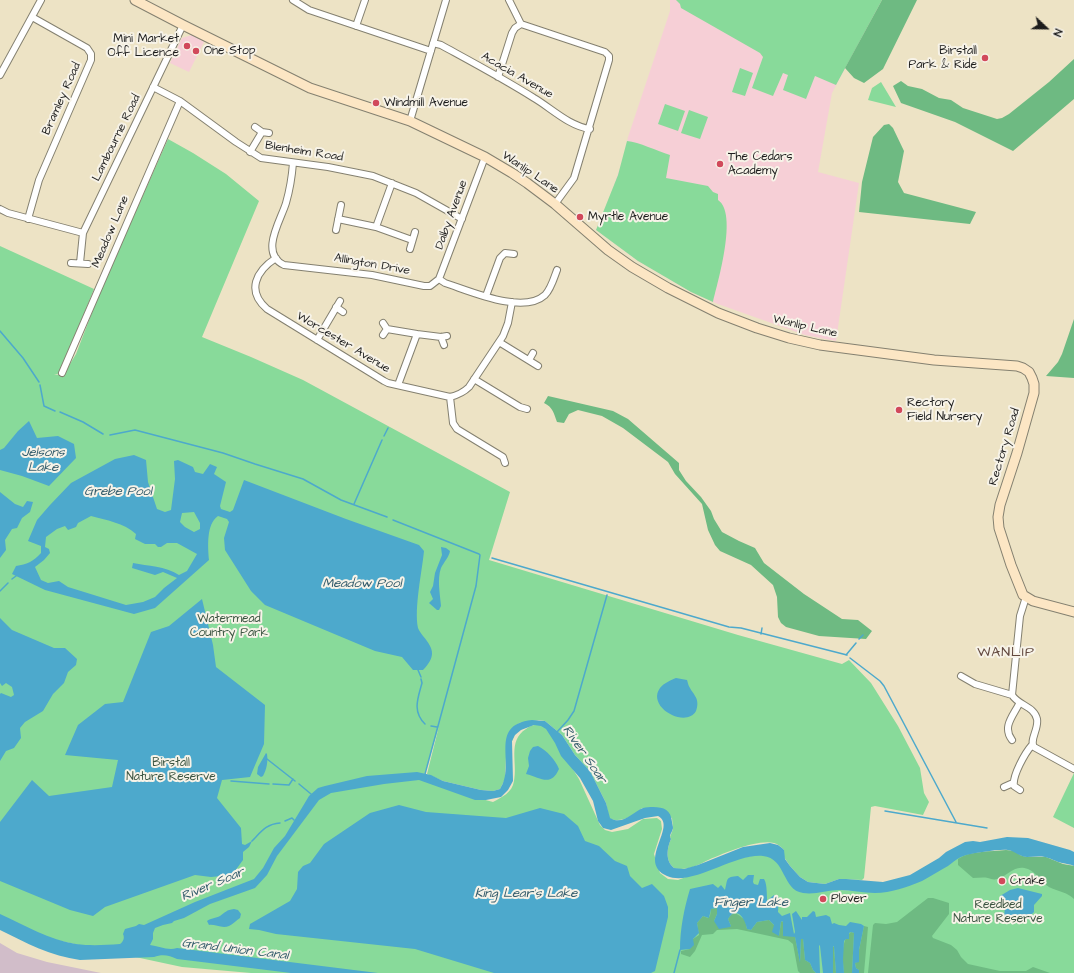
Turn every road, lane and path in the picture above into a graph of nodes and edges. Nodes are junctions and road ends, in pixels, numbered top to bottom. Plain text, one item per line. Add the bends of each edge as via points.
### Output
1 (41, 0) edge
2 (135, 0) edge
3 (293, 0) edge
4 (364, 0) edge
5 (446, 0) edge
6 (509, 0) edge
7 (32, 17) junction
8 (521, 24) junction
9 (183, 26) junction
10 (356, 26) junction
11 (433, 43) junction
12 (431, 51) junction
13 (0, 75) edge
14 (498, 77) junction
15 (153, 87) junction
16 (180, 101) junction
17 (410, 121) junction
18 (255, 127) dead end
19 (590, 129) junction
20 (262, 132) junction
21 (269, 133) dead end
22 (250, 152) junction
23 (484, 157) junction
24 (293, 162) junction
25 (392, 183) junction
26 (555, 204) junction
27 (341, 205) dead end
28 (0, 209) edge
29 (28, 219) junction
30 (338, 219) junction
31 (462, 219) junction
32 (376, 228) junction
33 (336, 230) dead end
34 (415, 232) dead end
35 (83, 233) junction
36 (412, 240) junction
37 (410, 248) dead end
38 (514, 254) dead end
39 (276, 258) junction
40 (71, 263) dead end
41 (80, 263) junction
42 (88, 264) dead end
43 (557, 270) dead end
44 (439, 279) junction
45 (552, 284) junction
46 (559, 287) dead end
47 (486, 296) junction
48 (340, 301) dead end
49 (512, 302) junction
50 (336, 307) junction
51 (343, 312) dead end
52 (417, 334) junction
53 (383, 335) dead end
54 (317, 340) junction
55 (499, 342) junction
56 (444, 345) dead end
57 (533, 353) dead end
58 (908, 356) joint
59 (529, 360) junction
60 (538, 366) dead end
61 (62, 373) dead end
62 (474, 379) junction
63 (398, 385) junction
64 (450, 397) junction
65 (527, 409) dead end
66 (505, 458) dead end
67 (1026, 597) junction
68 (1074, 612) edge
69 (961, 676) dead end
70 (1012, 695) junction
71 (1020, 704) junction
72 (1012, 740) dead end
73 (1032, 745) junction
74 (1074, 769) edge
75 (1013, 783) junction
76 (1004, 787) dead end
77 (1020, 790) dead end

1 - 7 street
2 - 9 street, Wanlip Lane
3 - 10 street via 309,10
4 - 10 street
5 - 11 street
6 - 8 street
7 - 13 street
7 - 29 street, Bramley Road via 87,48 91,60 41,174
8 - 14 street via 512,33
8 - 19 street via 605,52 609,56
9 - 15 street, Lambourne Road
9 - 17 street, Wanlip Lane via 310,88
10 - 12 street
11 - 12 street
11 - 14 street, Acacia Avenue
12 - 17 street
14 - 19 street, Acacia Avenue via 573,123
15 - 16 street, Blenheim Road
15 - 35 street, Lambourne Road
16 - 22 street, Blenheim Road
16 - 61 street, Meadow Lane
17 - 23 street, Wanlip Lane
18 - 20 street
19 - 26 street via 574,178
20 - 21 street
20 - 22 street
22 - 24 street, Blenheim Road via 261,158
23 - 26 street, Wanlip Lane via 512,173
23 - 31 street, Dalby Avenue
24 - 25 street, Blenheim Road via 352,171
24 - 39 street via 286,204 273,234
25 - 31 street, Blenheim Road via 416,193
25 - 32 street
26 - 58 street, Wanlip Lane via 632,268 718,313 796,340
27 - 30 street
28 - 29 street
29 - 35 street
30 - 32 street
30 - 33 street
31 - 44 street, Dalby Avenue
32 - 36 street
34 - 36 street
35 - 41 street, Lambourne Road
36 - 37 street
38 - 47 street via 503,250
39 - 44 street, Allington Drive via 284,264 372,274 424,286 430,286
39 - 54 street, Worcester Avenue via 266,265 257,278 258,299 267,309
40 - 41 street
41 - 42 street
43 - 45 street
44 - 47 street
45 - 46 street
45 - 49 street via 546,294 533,302
47 - 49 street
48 - 50 street
49 - 55 street via 508,323
50 - 51 street
50 - 54 street
52 - 53 street via 385,326
52 - 56 street via 444,336
52 - 63 street
54 - 63 street, Worcester Avenue via 379,378
55 - 59 street
55 - 62 street
57 - 59 street
58 - 67 street, Rectory Road via 1017,366 1029,372 1032,378 1032,402 998,517 1011,565 1020,590
59 - 60 street
62 - 64 street via 464,392
62 - 65 street via 519,410
63 - 64 street, Worcester Avenue
64 - 66 street via 453,423 457,429
67 - 68 street
67 - 70 street via 1020,616
69 - 70 street via 975,684
70 - 71 street
71 - 72 street via 1004,727
71 - 73 street via 1033,711 1037,721
73 - 74 street
73 - 75 street
75 - 76 street
75 - 77 street

